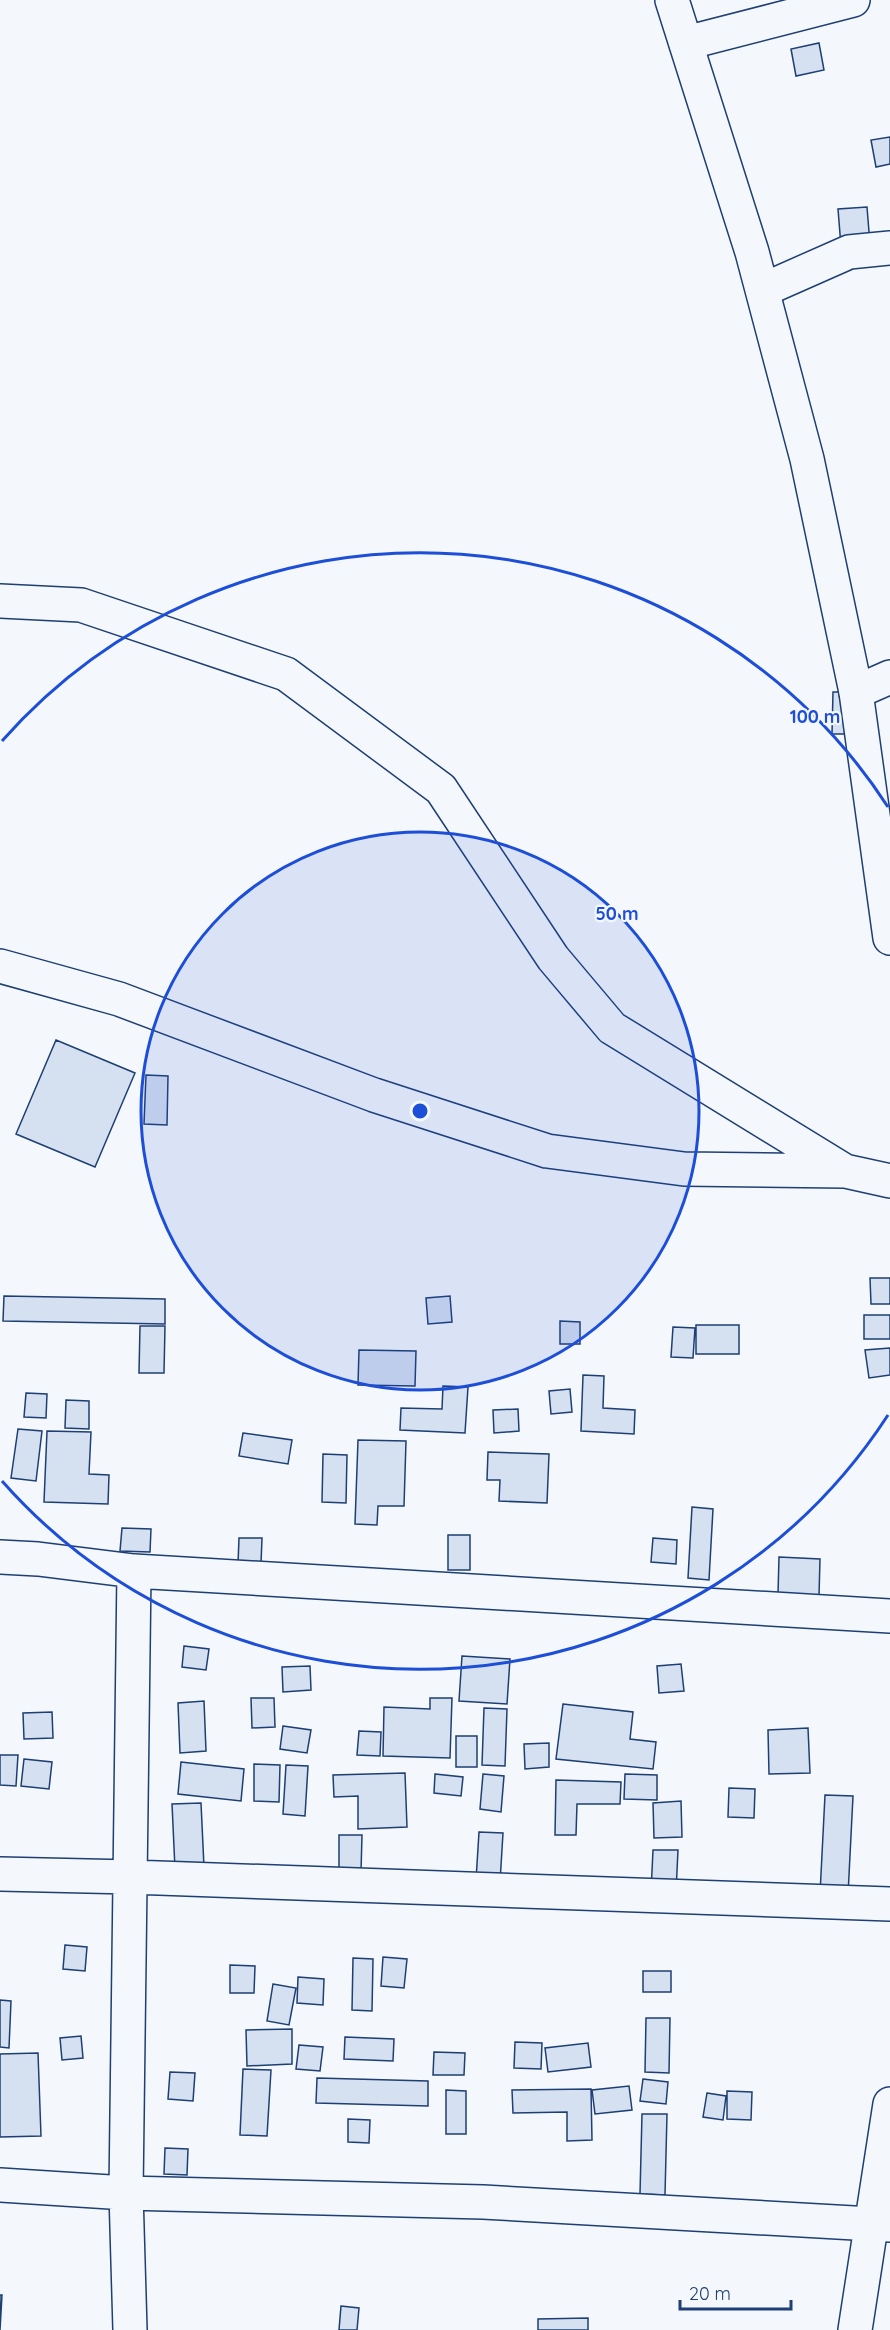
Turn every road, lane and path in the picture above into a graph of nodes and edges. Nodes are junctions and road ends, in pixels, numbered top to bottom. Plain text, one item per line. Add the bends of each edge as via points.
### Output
1 (672, 0) edge
2 (853, 0) edge
3 (686, 43) junction
4 (890, 248) edge
5 (763, 290) junction
6 (0, 602) edge
7 (890, 677) edge
8 (856, 692) junction
9 (890, 938) edge
10 (0, 966) edge
11 (845, 1172) junction
12 (890, 1181) edge
13 (0, 1557) edge
14 (134, 1571) junction
15 (890, 1616) edge
16 (0, 1874) edge
17 (131, 1877) junction
18 (890, 1904) edge
19 (890, 2104) edge
20 (0, 2185) edge
21 (126, 2193) junction
22 (881, 2224) edge
23 (130, 2330) edge
24 (855, 2330) edge

1 - 3 street
2 - 3 street
3 - 5 street
4 - 5 street via 849,252
5 - 8 street via 807,459
6 - 11 street via 81,604 286,674 441,789 554,958 612,1028
7 - 8 street
8 - 9 street
10 - 11 street via 119,999 374,1095 547,1151 684,1169
11 - 12 street
13 - 14 street
14 - 15 street
14 - 17 street
16 - 17 street
17 - 18 street
17 - 21 street
19 - 22 street
20 - 21 street
21 - 22 street via 483,2202
21 - 23 street
22 - 24 street

